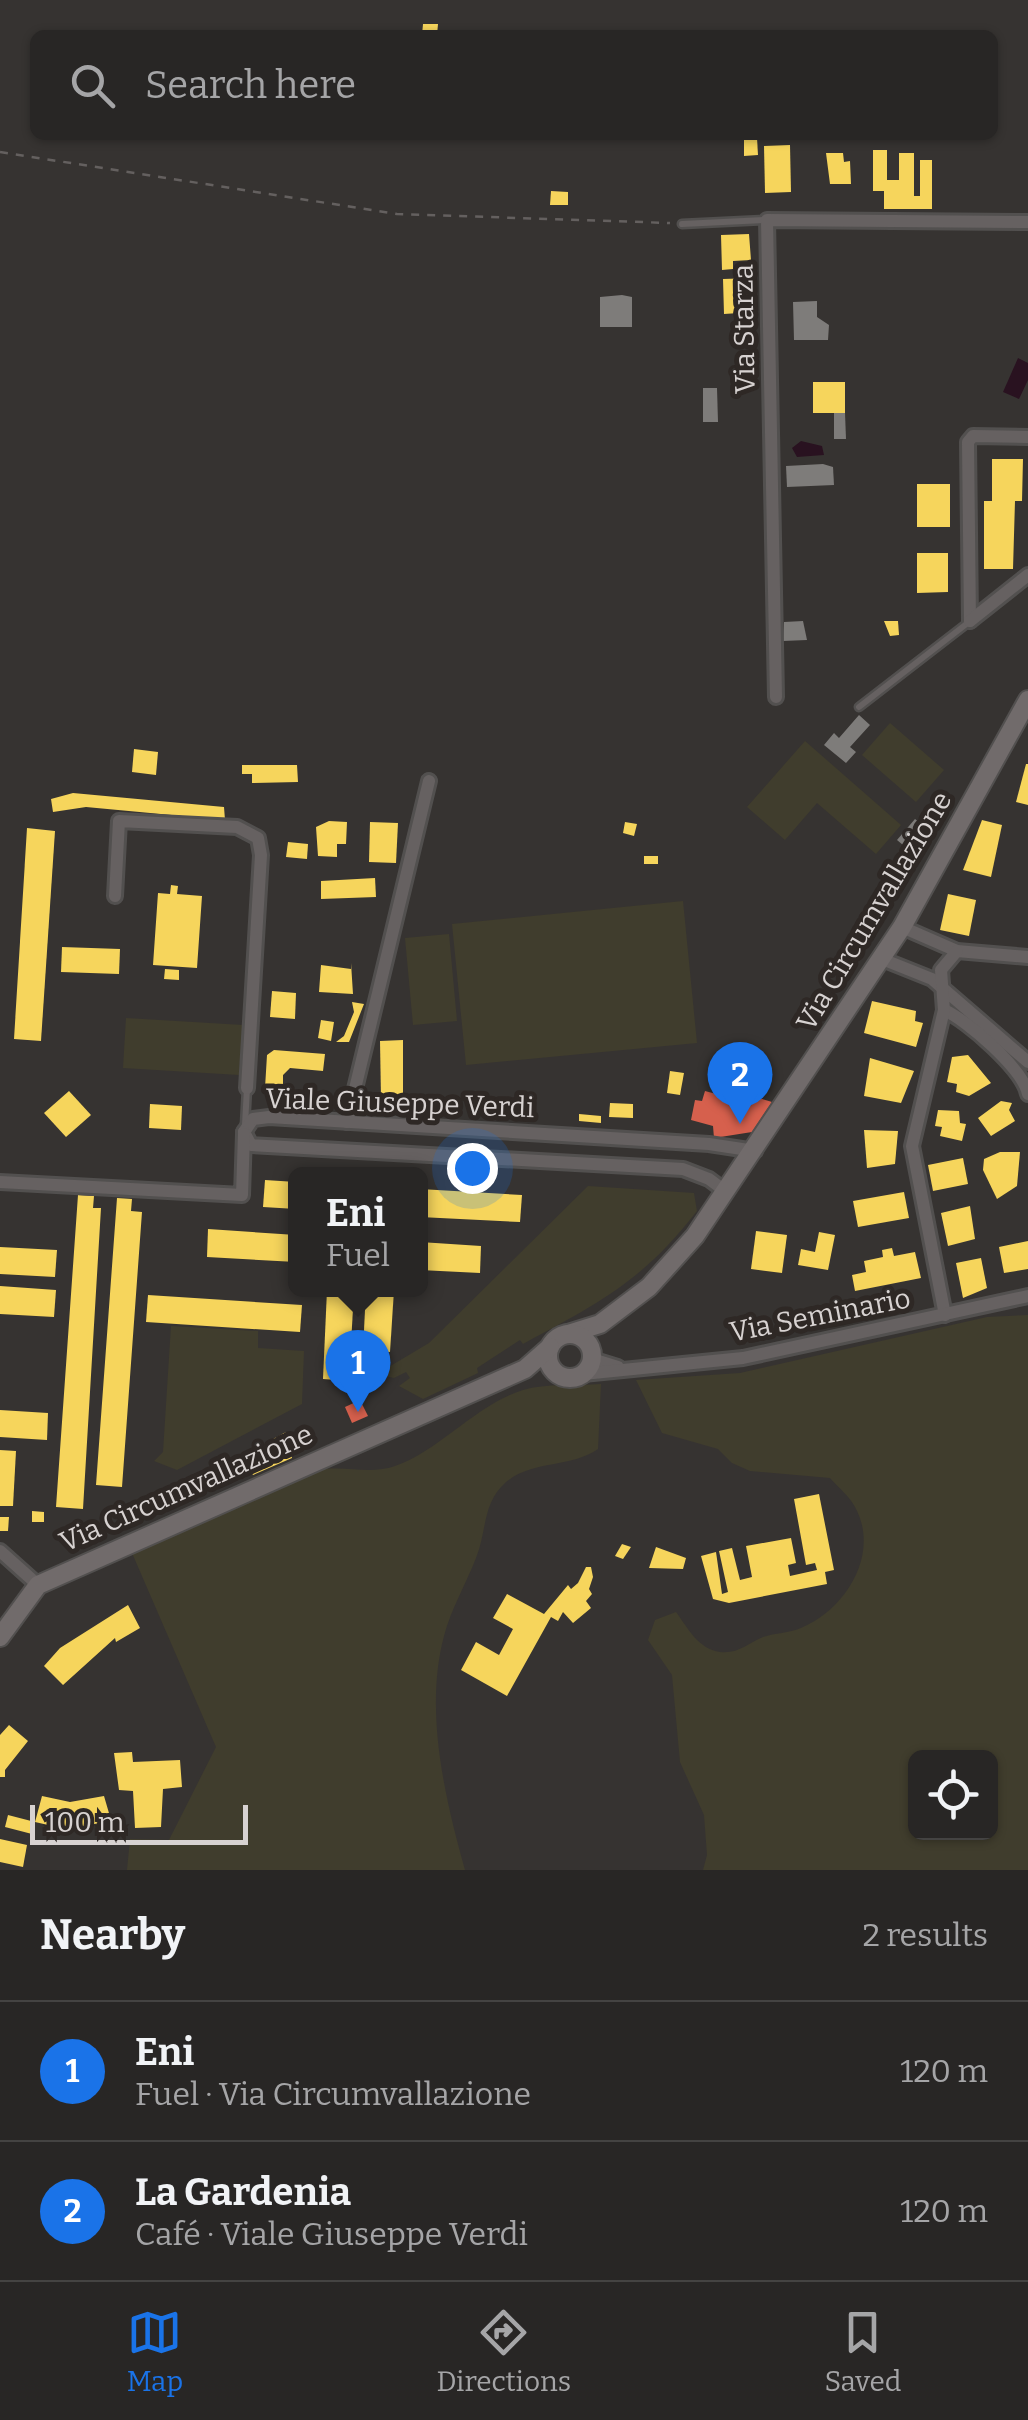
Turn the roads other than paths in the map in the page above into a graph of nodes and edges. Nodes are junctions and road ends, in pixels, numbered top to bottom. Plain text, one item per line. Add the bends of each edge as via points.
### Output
1 (767, 220) junction
2 (1028, 222) edge
3 (682, 224) road end
4 (1028, 436) edge
5 (1028, 575) edge
6 (970, 620) junction
7 (776, 697) dead end
8 (1028, 700) edge
9 (859, 707) dead end
10 (429, 781) dead end
11 (115, 896) dead end
12 (902, 928) junction
13 (958, 951) junction
14 (1028, 957) edge
15 (882, 959) junction
16 (944, 988) junction
17 (944, 1010) junction
18 (1028, 1062) edge
19 (246, 1088) joint
20 (1028, 1094) edge
21 (347, 1122) junction
22 (244, 1132) junction
23 (754, 1151) junction
24 (0, 1182) edge
25 (726, 1191) junction
26 (1028, 1296) edge
27 (945, 1314) junction
28 (600, 1324) junction
29 (568, 1334) junction
30 (550, 1347) junction
31 (588, 1360) junction
32 (524, 1370) junction
33 (556, 1374) junction
34 (0, 1551) edge
35 (38, 1585) junction
36 (0, 1637) edge

1 - 2 street
1 - 3 lane
1 - 7 street, Via Starza
4 - 6 street via 973,436 968,442
5 - 6 street
6 - 9 lane
8 - 12 street, Via Circumvallazione
10 - 21 street
11 - 19 street via 119,821 238,827 258,838
12 - 13 street
12 - 15 street, Via Circumvallazione
13 - 14 street
13 - 16 street via 942,970
15 - 16 street
15 - 23 street, Via Circumvallazione
16 - 17 street
16 - 18 street
17 - 20 street via 1023,1078
17 - 27 street via 912,1146
19 - 22 lane
21 - 22 street, Viale Giuseppe Verdi via 269,1117 253,1120
21 - 23 street, Viale Giuseppe Verdi
22 - 24 street via 242,1195
22 - 25 street, Viale Giuseppe Verdi via 251,1144 683,1169
23 - 25 street, Via Circumvallazione
25 - 28 street, Via Circumvallazione via 648,1287
26 - 27 street, Via Seminario
27 - 31 street, Via Seminario via 743,1358 620,1368
28 - 29 street, Via Circumvallazione
28 - 31 street, Via Circumvallazione
29 - 30 street
29 - 31 street via 581,1338
30 - 32 street, Via Circumvallazione
30 - 33 street via 548,1362
31 - 33 street via 570,1378
32 - 33 street
32 - 35 street, Via Circumvallazione
34 - 35 street
35 - 36 street, Via Circumvallazione

